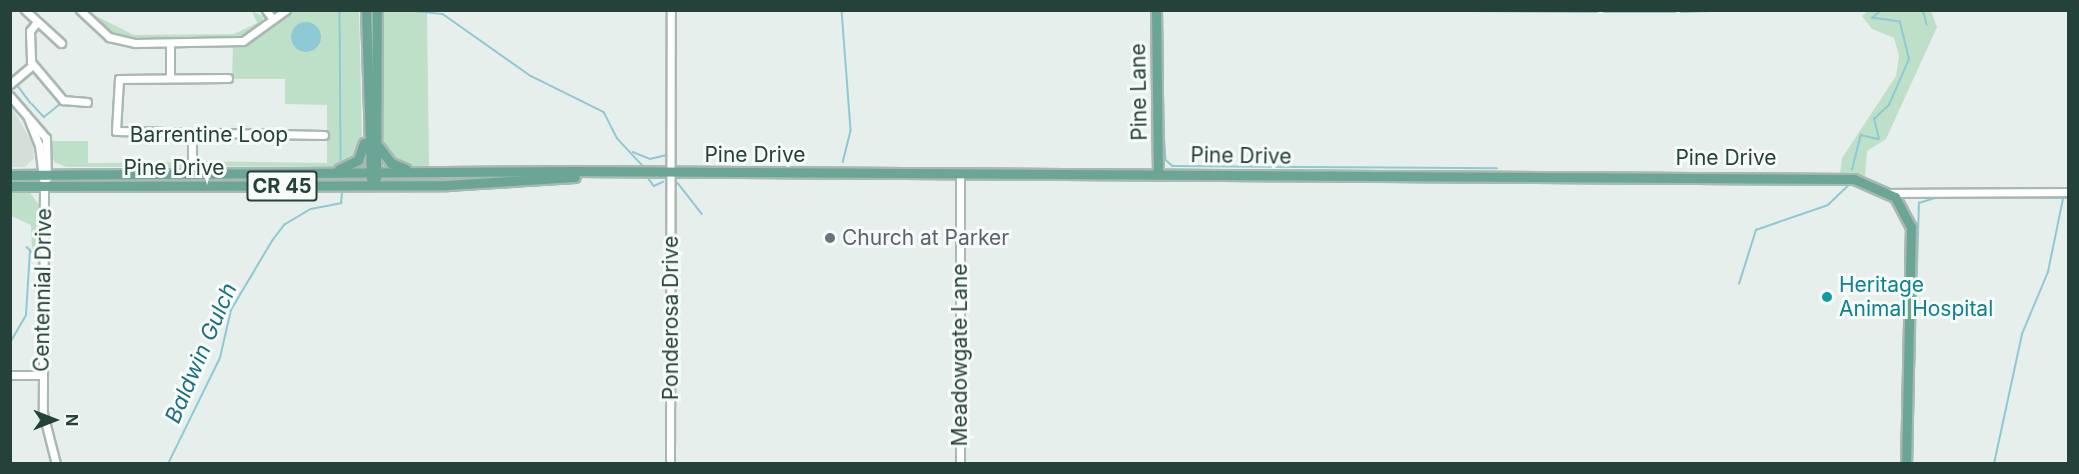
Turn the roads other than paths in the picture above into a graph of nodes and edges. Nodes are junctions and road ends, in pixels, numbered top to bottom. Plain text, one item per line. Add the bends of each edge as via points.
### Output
1 (25, 10) edge
2 (80, 10) edge
3 (266, 10) edge
4 (286, 10) edge
5 (377, 10) edge
6 (671, 10) edge
7 (1156, 10) edge
8 (365, 11) edge
9 (272, 14) edge
10 (37, 22) junction
11 (61, 43) dead end
12 (170, 43) junction
13 (33, 65) junction
14 (170, 77) junction
15 (228, 78) dead end
16 (10, 84) edge
17 (10, 96) edge
18 (87, 102) dead end
19 (366, 123) junction
20 (192, 135) junction
21 (324, 135) dead end
22 (378, 145) junction
23 (192, 171) junction
24 (292, 171) junction
25 (438, 171) junction
26 (672, 172) junction
27 (373, 173) junction
28 (588, 173) junction
29 (1158, 173) junction
30 (960, 174) junction
31 (10, 175) edge
32 (44, 175) junction
33 (10, 186) edge
34 (44, 186) junction
35 (373, 186) junction
36 (2068, 192) edge
37 (1889, 193) junction
38 (10, 375) edge
39 (42, 375) junction
40 (56, 464) edge
41 (670, 464) edge
42 (960, 464) edge
43 (1906, 464) edge

1 - 10 street
2 - 12 street via 118,41
3 - 9 street
4 - 9 street
5 - 22 main road
6 - 26 street, Ponderosa Drive
7 - 29 main road, Pine Lane
8 - 19 main road
9 - 12 street via 243,41
10 - 11 street
10 - 13 street via 30,34
12 - 14 street
13 - 16 street
13 - 18 street via 64,101
14 - 15 street, Barrentine Loop
14 - 20 street, Barrentine Loop via 117,80 115,129 124,135
17 - 32 street, Centennial Drive via 46,138
19 - 24 main road via 363,151 350,166
19 - 27 main road
20 - 21 street, Barrentine Loop
20 - 23 street
22 - 25 main road via 398,168
22 - 27 main road
23 - 24 main road, Pine Drive / CR 45
23 - 32 main road, Pine Drive / CR 45
24 - 27 main road, Pine Drive / CR 45
25 - 27 main road, Pine Drive / CR 45
25 - 28 main road, Pine Drive / CR 45
26 - 28 main road, Pine Drive / CR 45
26 - 30 main road, Pine Drive / CR 45
26 - 41 street, Ponderosa Drive
27 - 35 main road
28 - 35 main road, Pine Drive / CR 45 via 473,184
29 - 30 main road, Pine Drive / CR 45
29 - 37 main road, Pine Drive / CR 45 via 1826,177 1861,181
30 - 42 street, Meadowgate Lane
31 - 32 main road, Pine Drive / CR 45
32 - 34 street, Centennial Drive
33 - 34 main road, Pine Drive / CR 45
34 - 35 main road, Pine Drive / CR 45
34 - 39 street, Centennial Drive
36 - 37 street
37 - 43 main road, CR 45 via 1908,214 1913,237
38 - 39 street
39 - 40 street, Centennial Drive via 44,424

